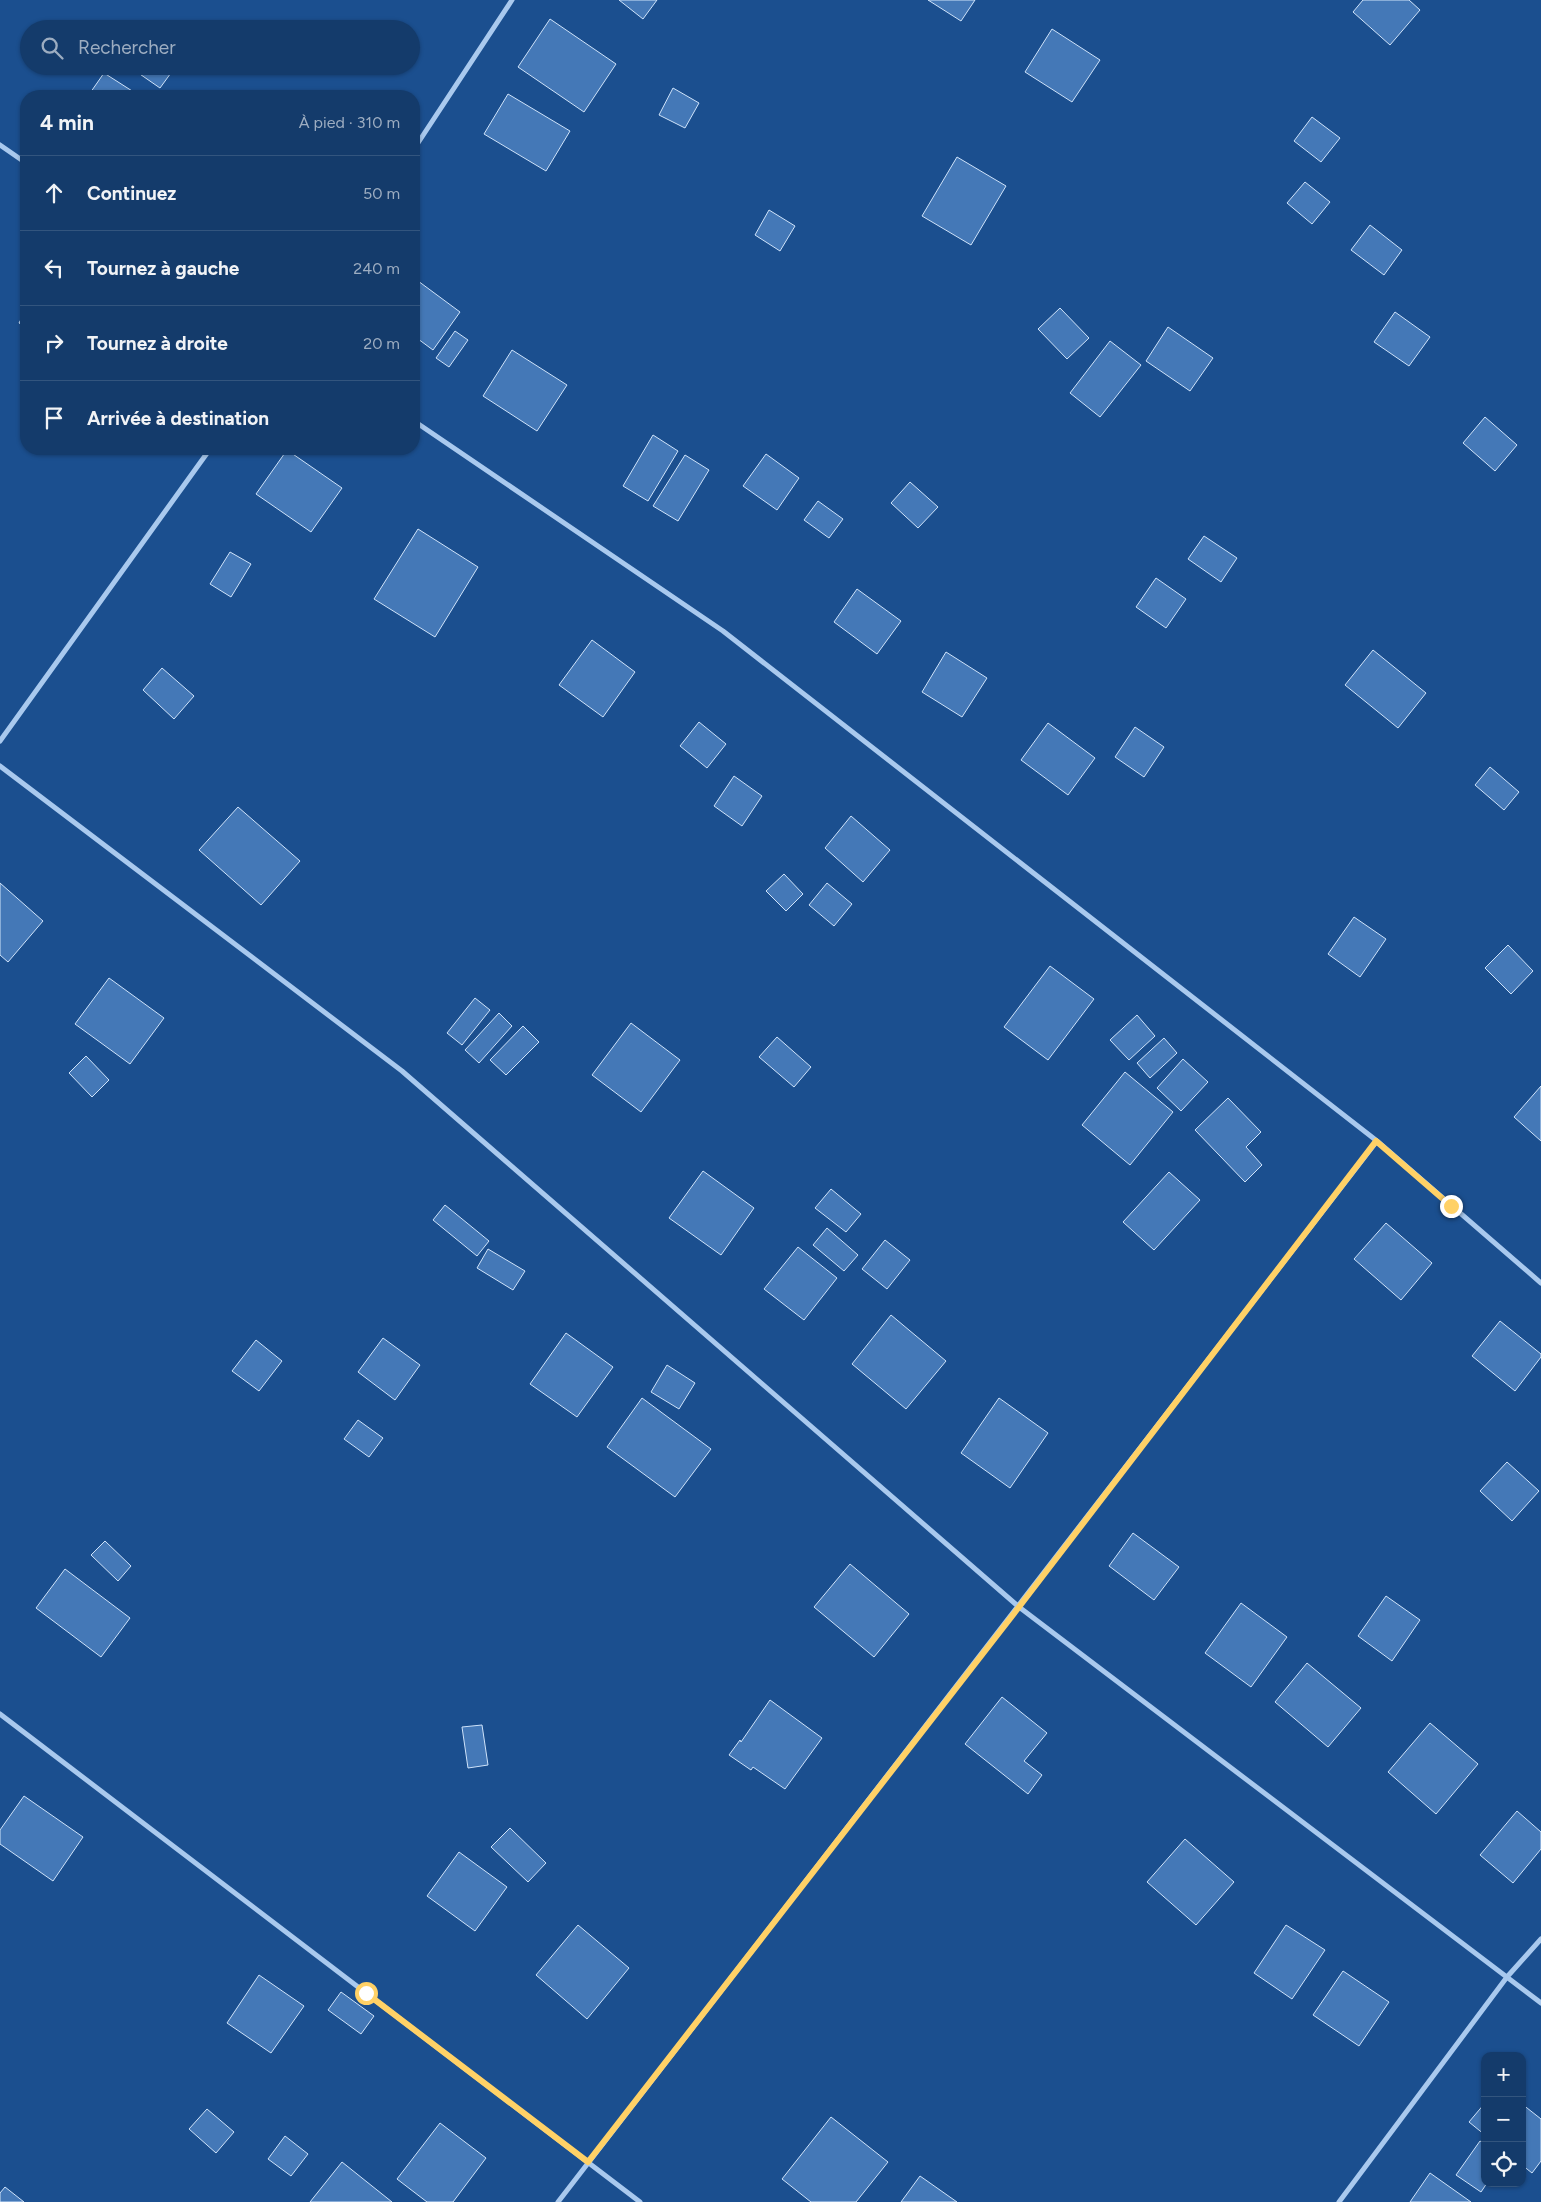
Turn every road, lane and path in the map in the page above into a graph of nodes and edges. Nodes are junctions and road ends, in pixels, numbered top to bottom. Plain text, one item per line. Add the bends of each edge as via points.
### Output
1 (512, 0) edge
2 (420, 140) edge
3 (0, 145) edge
4 (20, 159) edge
5 (420, 425) edge
6 (206, 455) edge
7 (0, 742) edge
8 (0, 766) edge
9 (1376, 1141) junction
10 (1541, 1283) edge
11 (1019, 1607) junction
12 (0, 1714) edge
13 (1541, 1939) edge
14 (1507, 1977) junction
15 (1541, 2003) edge
16 (588, 2162) junction
17 (558, 2202) edge
18 (640, 2202) edge
19 (1339, 2202) edge

1 - 2 street
3 - 4 street
5 - 9 street via 724,631
6 - 7 street
8 - 11 street via 402,1071
9 - 10 street
9 - 11 street
11 - 14 street
11 - 16 street
12 - 16 street
13 - 14 street
14 - 15 street
14 - 19 street
16 - 17 street
16 - 18 street

